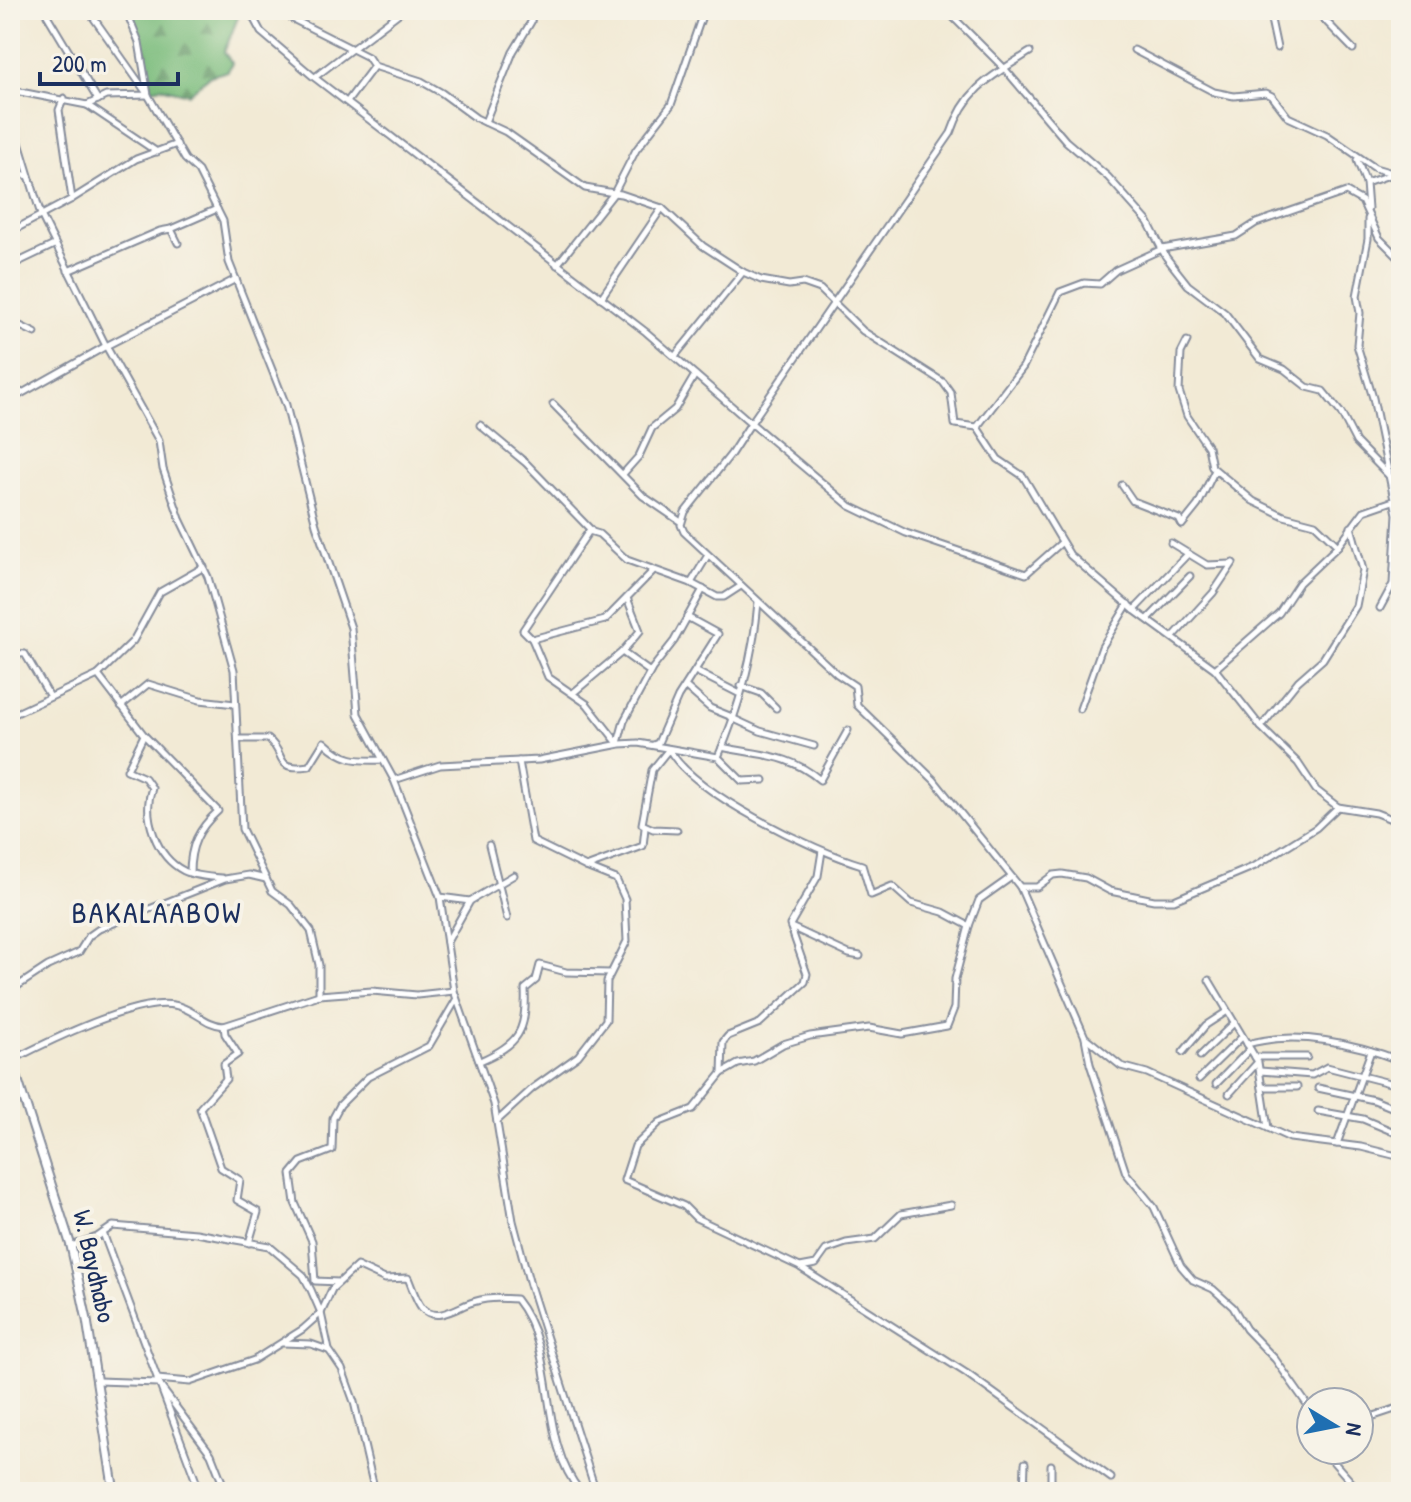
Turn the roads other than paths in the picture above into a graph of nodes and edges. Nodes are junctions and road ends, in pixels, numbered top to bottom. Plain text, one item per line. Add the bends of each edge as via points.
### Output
1 (44, 10) edge
2 (88, 10) edge
3 (126, 10) edge
4 (249, 10) edge
5 (275, 10) edge
6 (403, 10) edge
7 (533, 10) edge
8 (704, 10) edge
9 (946, 10) edge
10 (1269, 10) edge
11 (1315, 10) edge
12 (351, 48) junction
13 (1277, 48) dead end
14 (1353, 49) dead end
15 (1134, 50) dead end
16 (1030, 52) dead end
17 (374, 66) junction
18 (1004, 68) junction
19 (315, 78) junction
20 (10, 90) edge
21 (148, 95) junction
22 (64, 98) junction
23 (98, 100) junction
24 (347, 102) junction
25 (87, 105) junction
26 (10, 113) edge
27 (485, 122) junction
28 (177, 144) junction
29 (157, 152) junction
30 (1353, 156) junction
31 (10, 170) edge
32 (1401, 171) edge
33 (1393, 174) junction
34 (28, 177) junction
35 (1366, 183) junction
36 (614, 193) junction
37 (72, 199) junction
38 (662, 208) junction
39 (217, 209) junction
40 (1368, 210) junction
41 (41, 215) junction
42 (171, 229) junction
43 (10, 232) edge
44 (178, 243) dead end
45 (54, 245) junction
46 (1162, 249) junction
47 (1401, 260) edge
48 (557, 265) junction
49 (10, 266) edge
50 (68, 271) junction
51 (743, 272) junction
52 (236, 279) junction
53 (601, 298) junction
54 (834, 302) junction
55 (10, 321) edge
56 (35, 333) dead end
57 (1187, 341) dead end
58 (106, 346) junction
59 (675, 356) junction
60 (695, 375) junction
61 (10, 400) edge
62 (553, 404) dead end
63 (751, 423) junction
64 (480, 425) dead end
65 (977, 427) junction
66 (1215, 470) junction
67 (1386, 470) junction
68 (623, 474) junction
69 (1122, 485) dead end
70 (1401, 488) edge
71 (1393, 501) junction
72 (681, 522) junction
73 (1351, 527) junction
74 (591, 530) junction
75 (1061, 543) junction
76 (1171, 543) dead end
77 (1338, 546) junction
78 (1188, 554) junction
79 (708, 555) junction
80 (204, 567) junction
81 (653, 571) junction
82 (1190, 576) dead end
83 (691, 583) junction
84 (741, 586) junction
85 (703, 589) junction
86 (627, 598) junction
87 (758, 602) junction
88 (1128, 604) junction
89 (1380, 608) dead end
90 (1134, 610) junction
91 (687, 617) junction
92 (1148, 619) junction
93 (1173, 637) junction
94 (532, 639) junction
95 (622, 652) junction
96 (10, 653) edge
97 (1215, 669) junction
98 (695, 671) junction
99 (650, 672) junction
100 (98, 675) junction
101 (741, 686) junction
102 (686, 687) junction
103 (573, 693) junction
104 (738, 693) junction
105 (49, 695) junction
106 (235, 704) junction
107 (121, 706) junction
108 (776, 708) dead end
109 (1080, 709) dead end
110 (10, 716) edge
111 (732, 718) junction
112 (1261, 727) junction
113 (848, 730) dead end
114 (144, 735) junction
115 (239, 739) junction
116 (618, 742) junction
117 (650, 745) junction
118 (814, 746) dead end
119 (722, 747) junction
120 (669, 749) junction
121 (718, 757) junction
122 (383, 760) junction
123 (519, 761) junction
124 (394, 780) junction
125 (764, 780) dead end
126 (1338, 807) junction
127 (1401, 823) edge
128 (645, 828) junction
129 (677, 830) dead end
130 (489, 845) dead end
131 (822, 851) junction
132 (586, 867) junction
133 (190, 873) junction
134 (514, 875) dead end
135 (1010, 878) junction
136 (225, 879) junction
137 (267, 880) junction
138 (498, 884) junction
139 (1020, 887) junction
140 (440, 897) junction
141 (470, 901) junction
142 (507, 918) dead end
143 (790, 926) junction
144 (969, 926) junction
145 (447, 943) junction
146 (860, 956) dead end
147 (610, 973) junction
148 (1209, 980) dead end
149 (10, 991) edge
150 (454, 991) junction
151 (319, 995) junction
152 (457, 999) junction
153 (1226, 1012) junction
154 (1233, 1024) junction
155 (224, 1026) junction
156 (1399, 1036) dead end
157 (1085, 1037) junction
158 (1242, 1037) junction
159 (1249, 1046) junction
160 (1371, 1051) junction
161 (1183, 1052) dead end
162 (1200, 1056) dead end
163 (1307, 1057) dead end
164 (11, 1058) edge
165 (1394, 1058) junction
166 (1257, 1060) junction
167 (480, 1061) junction
168 (1401, 1061) edge
169 (1260, 1071) junction
170 (722, 1073) junction
171 (1361, 1073) junction
172 (1199, 1079) dead end
173 (1216, 1084) dead end
174 (1401, 1086) edge
175 (1262, 1087) junction
176 (1297, 1087) dead end
177 (1318, 1088) dead end
178 (1229, 1094) dead end
179 (1354, 1095) junction
180 (1318, 1111) dead end
181 (1401, 1111) edge
182 (1346, 1116) junction
183 (497, 1121) junction
184 (1268, 1128) junction
185 (1401, 1135) edge
186 (1336, 1144) junction
187 (1401, 1157) edge
188 (951, 1205) dead end
189 (103, 1233) junction
190 (249, 1243) junction
191 (71, 1246) junction
192 (800, 1267) junction
193 (303, 1275) junction
194 (315, 1281) junction
195 (342, 1282) junction
196 (321, 1313) junction
197 (283, 1343) junction
198 (329, 1350) junction
199 (98, 1381) junction
200 (157, 1381) junction
201 (1295, 1387) edge
202 (1401, 1407) edge
203 (1375, 1416) edge
204 (1025, 1463) dead end
205 (1051, 1465) dead end
206 (1337, 1466) edge
207 (1111, 1478) dead end
208 (114, 1492) edge
209 (200, 1492) edge
210 (226, 1492) edge
211 (375, 1492) edge
212 (581, 1492) edge
213 (596, 1492) edge
214 (1024, 1492) edge
215 (1051, 1492) edge
216 (1360, 1492) edge

1 - 23 street
2 - 21 street
3 - 21 street via 139,42
4 - 19 street via 261,32
5 - 12 street
6 - 12 street
7 - 27 street
8 - 36 street via 671,105 636,150
9 - 18 street
10 - 13 street
11 - 14 street
12 - 17 street
12 - 19 street
15 - 30 street via 1214,92 1266,93 1288,117 1327,135
16 - 18 street
17 - 24 street
17 - 27 street via 421,81
18 - 46 street via 1059,133 1148,222
18 - 54 street via 960,105 951,133
19 - 24 street
20 - 22 street
21 - 23 street
21 - 28 street
22 - 25 street
22 - 37 street via 59,110
23 - 25 street
24 - 48 street
25 - 29 street
26 - 34 street
27 - 36 street via 585,188
28 - 29 street
28 - 39 street
29 - 37 street via 136,159
30 - 33 street
30 - 35 street
31 - 34 street
32 - 33 street
33 - 35 street
34 - 41 street
35 - 40 street
36 - 38 street
36 - 48 street
37 - 41 street
38 - 51 street via 703,246
38 - 53 street
39 - 42 street
39 - 52 street
40 - 46 street via 1356,194 1346,192 1256,223 1236,236
40 - 47 street via 1379,238
40 - 67 street via 1357,345
41 - 43 street
41 - 45 street
42 - 44 street
42 - 50 street
45 - 49 street
45 - 50 street
46 - 65 street via 1116,270 1100,284 1084,283 1060,292 1023,367
46 - 67 street via 1188,285 1225,313 1260,359 1323,391 1356,442
48 - 53 street
50 - 58 street
51 - 54 street via 789,285 803,283
51 - 59 street
52 - 58 street
52 - 122 street via 286,405 316,525 351,628 358,714
53 - 59 street
54 - 63 street
54 - 65 street via 863,331 943,382 951,393 955,424
55 - 56 street
57 - 66 street via 1181,353 1179,391
58 - 61 street
58 - 80 street via 159,441 180,519
59 - 60 street
60 - 63 street
60 - 68 street
62 - 68 street
63 - 72 street
63 - 75 street via 850,506 906,533 1026,574
64 - 74 street via 526,463
65 - 75 street via 998,459 1030,485
66 - 69 street via 1182,525 1179,519 1133,501
66 - 77 street via 1253,501 1315,524
67 - 70 street
67 - 71 street
68 - 72 street via 655,507
71 - 73 street via 1364,511
71 - 89 street via 1394,580
72 - 79 street via 684,532
73 - 77 street
73 - 112 street via 1363,570 1356,606 1323,659
74 - 81 street via 627,560
74 - 94 street via 523,630
75 - 88 street
76 - 78 street
77 - 97 street via 1299,583 1279,613
78 - 90 street
78 - 93 street via 1207,565 1233,563
79 - 83 street
79 - 84 street
80 - 100 street via 160,592 133,641
80 - 106 street via 232,662
81 - 83 street
81 - 86 street
82 - 92 street
83 - 85 street
84 - 85 street via 720,597
84 - 87 street
85 - 91 street
86 - 94 street via 605,620
86 - 95 street via 640,631
87 - 101 street
87 - 135 street via 855,686 857,705 934,780
88 - 90 street
88 - 109 street via 1102,647
90 - 92 street
91 - 98 street via 718,634
91 - 99 street
92 - 93 street
93 - 97 street
94 - 103 street via 548,677
95 - 99 street
95 - 103 street
96 - 105 street via 25,654
97 - 112 street
98 - 102 street
98 - 104 street
99 - 116 street
100 - 105 street
100 - 107 street
101 - 104 street
101 - 108 street via 761,693
102 - 111 street via 710,708
102 - 117 street via 658,743
103 - 116 street
104 - 111 street
105 - 110 street
106 - 107 street via 148,684
106 - 115 street
107 - 114 street
111 - 118 street
111 - 119 street
112 - 126 street via 1298,763 1316,790
113 - 119 street via 820,780 788,759
114 - 133 street via 127,770 145,778 152,788 147,806 156,840 168,858
114 - 133 street via 218,811 190,847
115 - 122 street via 268,739 290,768 309,766 324,742 355,762
115 - 137 street via 242,829
116 - 117 street
116 - 123 street via 578,754
117 - 120 street
119 - 121 street
120 - 121 street
120 - 128 street via 652,770
120 - 131 street via 714,794
121 - 125 street via 747,784
122 - 124 street
123 - 124 street via 440,765
123 - 132 street via 533,841
124 - 140 street
126 - 127 street
126 - 139 street via 1316,828 1255,866 1174,900 1110,891 1086,878 1062,874 1037,887
128 - 129 street
128 - 132 street via 643,846
130 - 138 street
131 - 143 street via 818,876
131 - 144 street via 862,865 867,893 895,887 911,903
132 - 147 street via 616,879 625,899 627,941
133 - 136 street
134 - 138 street
135 - 139 street
135 - 144 street via 979,900
136 - 137 street via 249,875
136 - 149 street via 99,929 79,952
137 - 151 street via 311,931
138 - 141 street
138 - 142 street
139 - 157 street
140 - 141 street
140 - 145 street
141 - 145 street
143 - 146 street
143 - 170 street via 808,978 760,1023 728,1036
144 - 170 street via 947,1026 902,1034 869,1028 810,1036
145 - 150 street
147 - 167 street via 566,972 540,965 536,980 525,989 523,1030 503,1051
147 - 183 street via 608,1013 597,1035
148 - 153 street
150 - 151 street
150 - 152 street
151 - 155 street
152 - 167 street
152 - 194 street via 429,1046 368,1077 340,1105 333,1118 332,1150 301,1162 291,1174 295,1203 312,1241
153 - 154 street
153 - 161 street via 1206,1025
154 - 158 street
154 - 162 street
155 - 164 street via 213,1026 183,1007 154,1005 75,1028
155 - 190 street via 238,1054 224,1064 226,1079 200,1108 221,1168 240,1180 237,1200 258,1212
156 - 165 street
157 - 184 street via 1121,1066
157 - 201 street via 1126,1173 1154,1207 1181,1266 1233,1307
158 - 159 street
158 - 172 street
159 - 160 street via 1303,1039
159 - 166 street
159 - 173 street
160 - 165 street
160 - 171 street
163 - 166 street
164 - 191 main road, W. Baydhabo
165 - 168 street
166 - 169 street
166 - 178 street
167 - 183 street
169 - 171 street via 1312,1075 1327,1067
169 - 175 street
170 - 192 street via 693,1109 660,1122 635,1146 624,1180
171 - 174 street
171 - 179 street
175 - 176 street
175 - 184 street
177 - 179 street
179 - 181 street
179 - 182 street
180 - 182 street
182 - 185 street
182 - 186 street
183 - 213 street via 513,1221 530,1285
184 - 186 street via 1290,1138
186 - 187 street
188 - 192 street via 901,1214 875,1239 826,1250 816,1264
189 - 190 street via 113,1226 152,1228
189 - 191 street
189 - 200 street
190 - 193 street via 269,1246
191 - 199 main road, W. Baydhabo
192 - 207 street via 966,1373
193 - 194 street
193 - 196 street
194 - 195 street
195 - 196 street via 324,1300
195 - 212 street via 357,1266 385,1279 408,1278 421,1307 431,1313 455,1312 495,1298 516,1299 543,1362 558,1446
196 - 197 street
196 - 198 street
197 - 198 street
197 - 200 street via 210,1377
198 - 211 street via 354,1402
199 - 200 street
199 - 208 main road, W. Baydhabo
200 - 209 street
200 - 210 street via 211,1454
202 - 203 street
204 - 214 street
205 - 215 street
206 - 216 street

